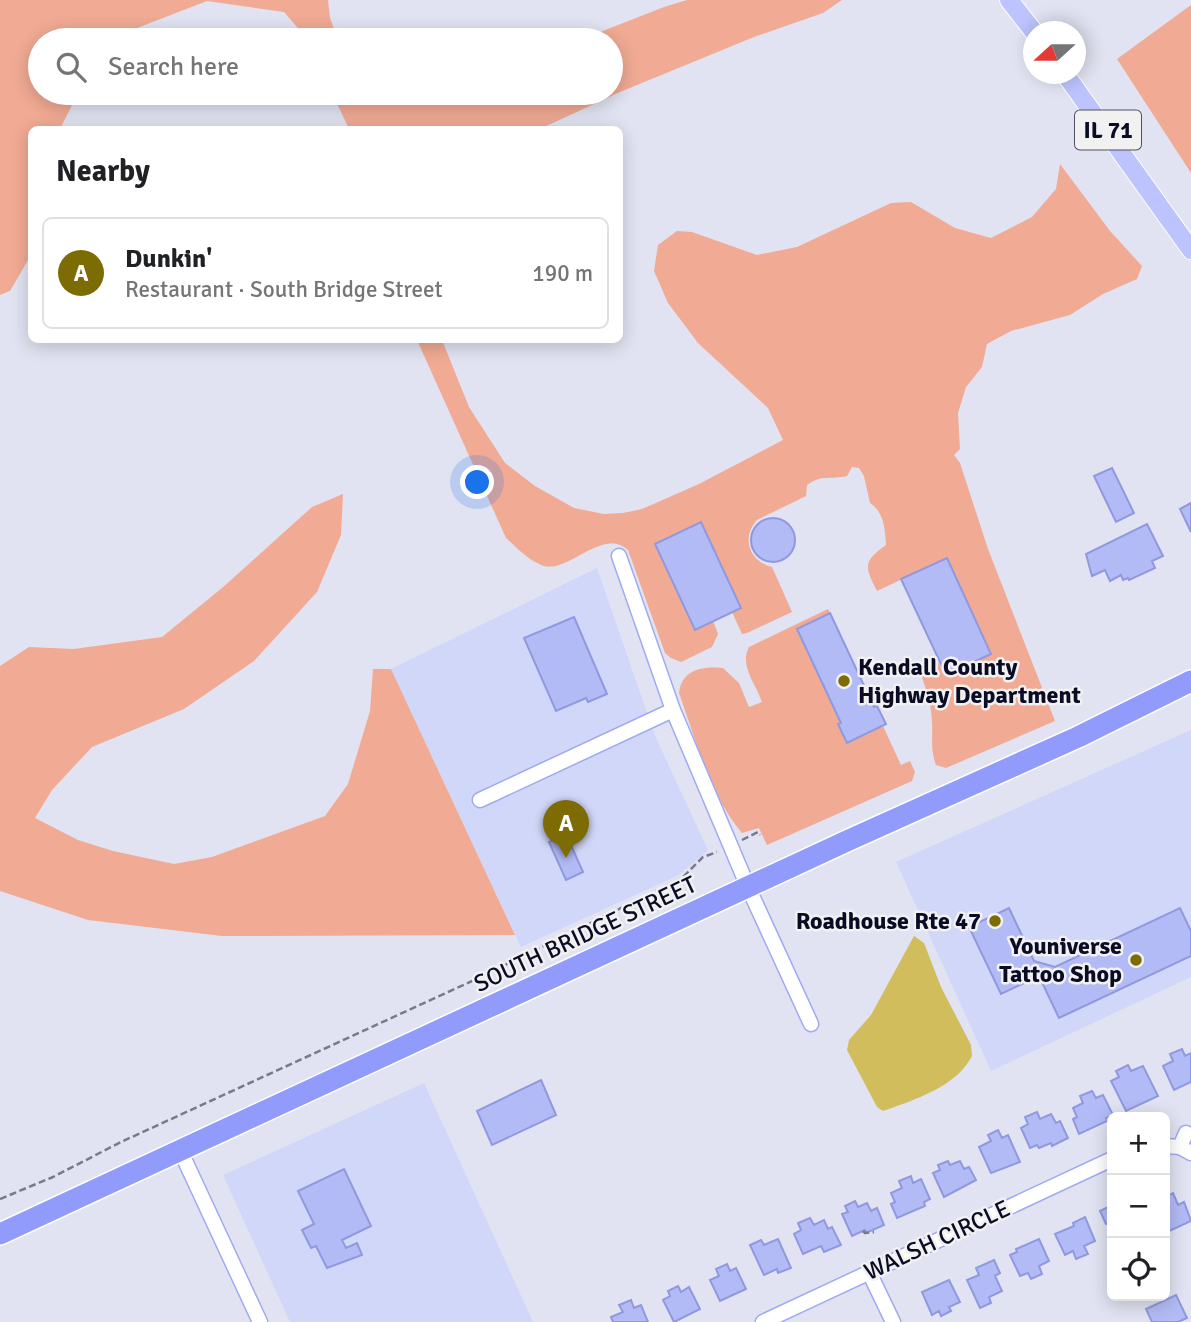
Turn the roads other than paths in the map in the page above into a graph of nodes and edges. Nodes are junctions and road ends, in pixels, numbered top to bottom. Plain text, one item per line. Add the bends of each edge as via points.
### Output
1 (1009, 0) edge
2 (1025, 21) edge
3 (1072, 84) edge
4 (1191, 250) edge
5 (618, 556) dead end
6 (1191, 681) edge
7 (673, 710) junction
8 (480, 800) dead end
9 (748, 887) junction
10 (811, 1024) dead end
11 (180, 1150) junction
12 (1107, 1161) edge
13 (0, 1234) edge
14 (869, 1272) junction
15 (260, 1322) edge
16 (762, 1322) edge
17 (893, 1322) edge

1 - 2 main road
3 - 4 main road, IL 71
5 - 7 street
6 - 9 highway, SOUTH BRIDGE STREET
7 - 8 street
7 - 9 street
9 - 10 street
9 - 11 highway, SOUTH BRIDGE STREET
11 - 13 highway, SOUTH BRIDGE STREET
11 - 15 street
12 - 14 street, WALSH CIRCLE
14 - 16 street, WALSH CIRCLE
14 - 17 street

